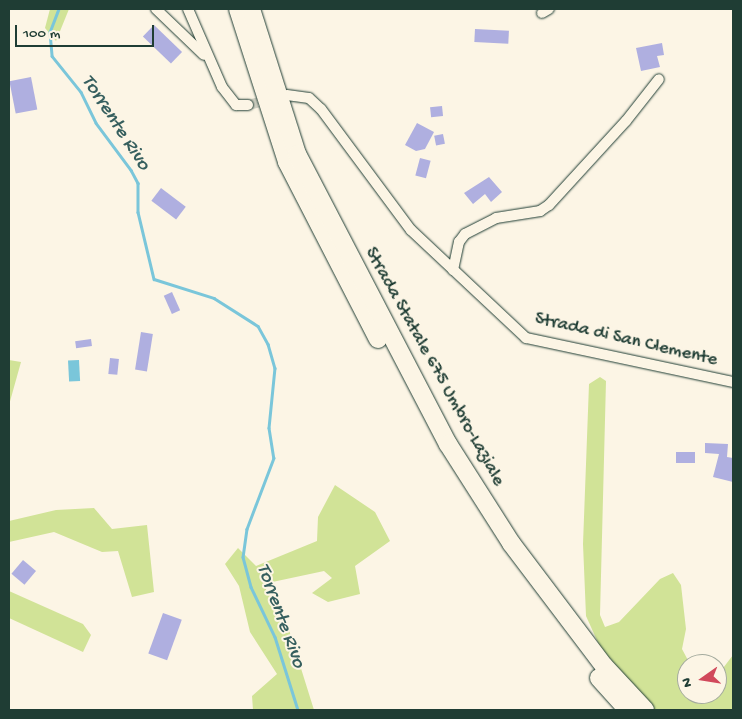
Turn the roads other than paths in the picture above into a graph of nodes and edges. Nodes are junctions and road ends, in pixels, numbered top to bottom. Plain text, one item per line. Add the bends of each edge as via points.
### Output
1 (156, 9) edge
2 (188, 9) edge
3 (238, 9) edge
4 (251, 9) edge
5 (206, 57) junction
6 (659, 79) dead end
7 (287, 95) dead end
8 (248, 105) tunnel mouth
9 (453, 270) junction
10 (733, 382) edge
11 (628, 710) edge
12 (645, 710) edge

1 - 5 street
2 - 5 street
3 - 11 highway, Strada Statale 675 Umbro-Laziale via 287,162 439,453 501,547 594,673
4 - 12 highway, Strada Statale 675 Umbro-Laziale via 297,154 448,444 511,544 604,666
5 - 8 street via 236,105
6 - 9 street via 626,121 549,206 540,211 496,218 465,234 459,242
7 - 9 street, Strada di San Clemente via 310,98 322,109 411,230
9 - 10 street, Strada di San Clemente via 526,338

